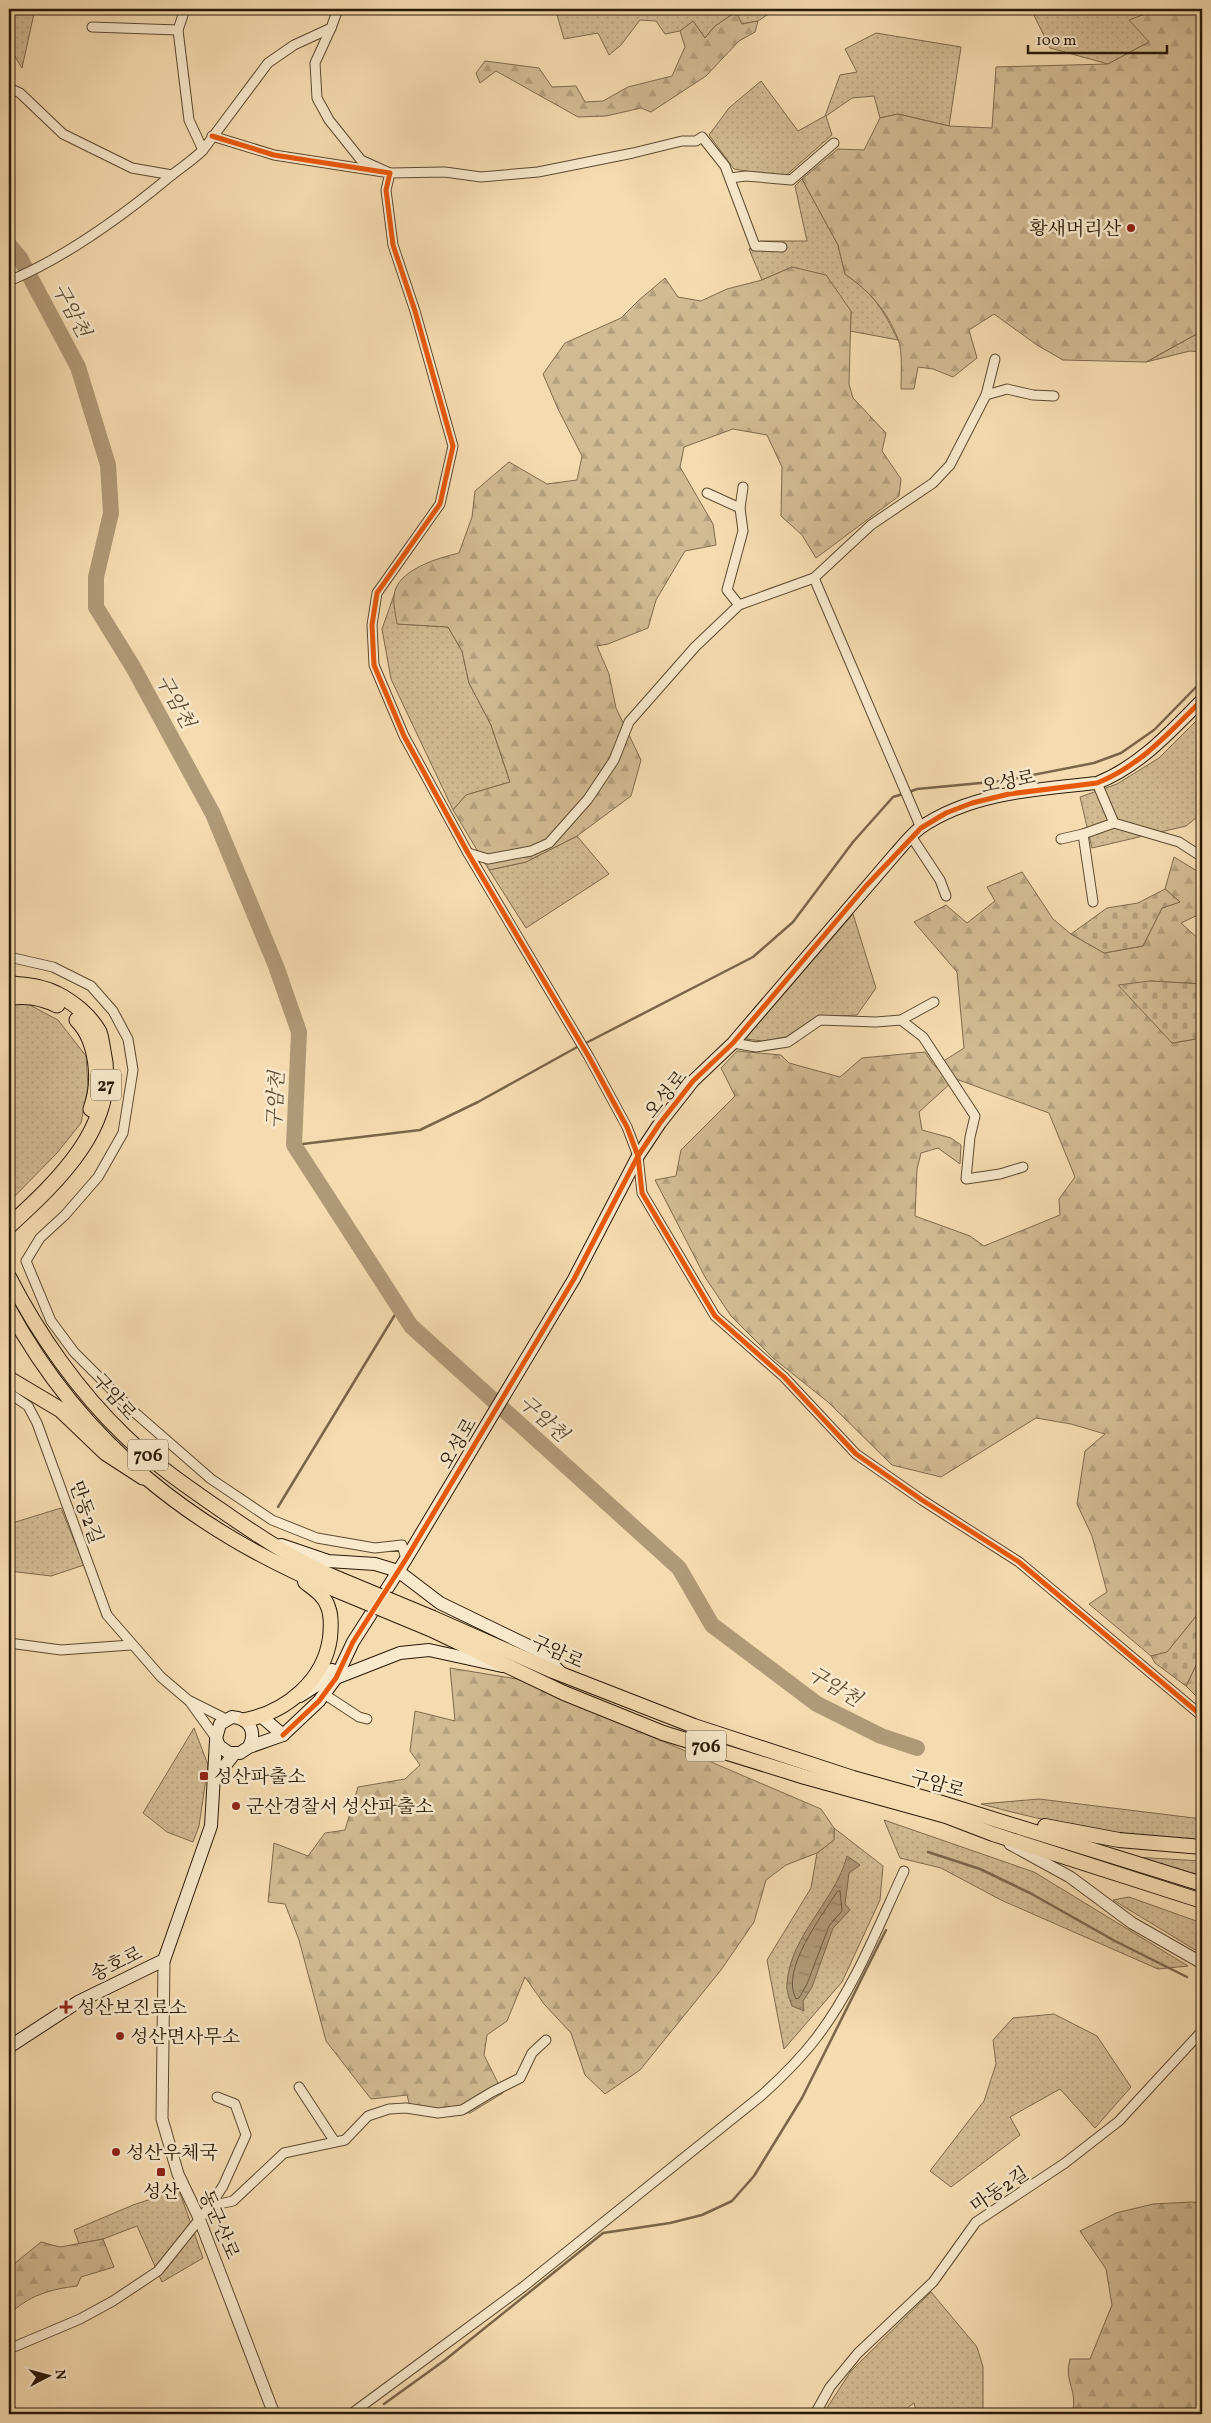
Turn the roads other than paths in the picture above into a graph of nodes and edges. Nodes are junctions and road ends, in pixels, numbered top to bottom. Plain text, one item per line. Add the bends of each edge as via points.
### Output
1 (185, 9) edge
2 (338, 9) edge
3 (92, 27) dead end
4 (331, 28) junction
5 (178, 30) junction
6 (9, 88) edge
7 (212, 136) junction
8 (834, 143) dead end
9 (203, 150) junction
10 (390, 173) junction
11 (172, 175) junction
12 (730, 178) junction
13 (782, 247) dead end
14 (12, 279) edge
15 (995, 359) dead end
16 (986, 395) junction
17 (1054, 396) dead end
18 (743, 487) dead end
19 (707, 493) dead end
20 (740, 508) junction
21 (814, 578) junction
22 (739, 605) junction
23 (1202, 700) edge
24 (1097, 783) junction
25 (1114, 823) junction
26 (916, 832) junction
27 (1083, 834) junction
28 (1061, 839) dead end
29 (468, 853) junction
30 (1202, 857) edge
31 (946, 896) dead end
32 (1093, 902) dead end
33 (9, 957) edge
34 (9, 983) edge
35 (9, 998) edge
36 (934, 1002) dead end
37 (901, 1020) junction
38 (733, 1043) junction
39 (638, 1156) junction
40 (1023, 1167) dead end
41 (12, 1216) edge
42 (9, 1277) edge
43 (9, 1309) edge
44 (9, 1379) edge
45 (9, 1393) edge
46 (143, 1477) junction
47 (262, 1538) junction
48 (406, 1559) junction
49 (289, 1569) junction
50 (398, 1571) junction
51 (337, 1585) junction
52 (432, 1624) junction
53 (353, 1642) junction
54 (9, 1643) edge
55 (131, 1644) junction
56 (508, 1667) junction
57 (563, 1675) junction
58 (336, 1678) junction
59 (324, 1694) junction
60 (188, 1700) junction
61 (283, 1705) junction
62 (1202, 1716) edge
63 (262, 1717) junction
64 (226, 1719) junction
65 (367, 1719) dead end
66 (245, 1720) junction
67 (283, 1735) junction
68 (216, 1740) junction
69 (249, 1747) junction
70 (234, 1754) junction
71 (214, 1780) junction
72 (932, 1800) junction
73 (994, 1834) junction
74 (1202, 1847) edge
75 (904, 1871) dead end
76 (1202, 1884) edge
77 (1202, 1901) edge
78 (164, 1960) junction
79 (1202, 1963) edge
80 (1202, 2031) edge
81 (546, 2040) dead end
82 (9, 2047) edge
83 (298, 2087) dead end
84 (217, 2097) dead end
85 (335, 2142) junction
86 (210, 2206) junction
87 (199, 2218) junction
88 (9, 2349) edge
89 (274, 2414) edge
90 (351, 2414) edge
91 (815, 2414) edge

1 - 5 street
2 - 4 street
3 - 5 street
4 - 7 street via 294,45 268,63
4 - 10 street via 315,63 317,98 329,120 361,160
5 - 9 street via 189,120
6 - 11 street via 20,93 63,134 132,168
7 - 9 street
7 - 10 street via 274,155
8 - 12 street via 792,180 746,176
9 - 11 street
10 - 12 street via 436,171 487,177 538,172 682,141 696,141 702,137 725,166
10 - 29 street via 386,190 393,245 453,446 440,504 377,593 372,625 374,665 404,736
11 - 14 street via 80,242
12 - 13 street via 755,246
15 - 16 street
16 - 17 street via 1007,389
16 - 21 street via 950,465 933,483 871,525
18 - 20 street
19 - 20 street
20 - 22 street via 743,531 727,590
21 - 22 street
21 - 26 street via 910,802
22 - 29 street via 696,647 629,722 614,760 588,799 549,843 531,851 488,859
23 - 24 main road, 오성로 via 1148,753 1131,766
24 - 25 street
24 - 26 main road, 오성로 via 1009,794 972,803 946,813
25 - 27 street
25 - 30 street via 1179,842
26 - 31 street
26 - 38 main road, 오성로
27 - 28 street
27 - 32 street
29 - 39 street via 589,1057 627,1127
33 - 48 street via 53,967 92,986 113,1011 128,1039 133,1070 123,1133 98,1177 40,1238 26,1261 51,1321 74,1352 133,1411 211,1479 272,1520 317,1538 374,1548 402,1545
34 - 41 highway, 27 via 56,993 77,1006 99,1032 106,1061 106,1090 94,1128 77,1155
35 - 41 highway via 46,1000 66,1010 85,1028 93,1048 96,1072 94,1100 83,1130 65,1157
36 - 37 street
37 - 38 street via 820,1020 788,1042 756,1048
37 - 40 street via 923,1037 975,1116 966,1179
38 - 39 main road, 오성로 via 693,1081
39 - 48 main road, 오성로 via 574,1278
39 - 62 street via 642,1194 715,1316 784,1377 856,1454 1019,1562
42 - 47 main road, 구암로 / 706 via 44,1339 125,1436 193,1491
43 - 46 main road, 구암로 / 706 via 60,1388 111,1448
44 - 46 highway via 61,1410 106,1454
45 - 55 street, 만동2길 via 28,1406 37,1423 107,1615
46 - 49 main road, 구암로 / 706 via 205,1523
47 - 50 main road via 328,1562 374,1564
47 - 51 main road, 구암로 / 706
48 - 50 main road, 오성로
49 - 51 main road, 구암로 / 706
49 - 61 main road via 321,1595 328,1607 330,1633 328,1650 319,1671 304,1689
50 - 53 main road, 오성로
50 - 57 main road via 440,1603 539,1652
51 - 52 main road, 구암로 / 706, bridge
52 - 56 main road, 구암로 / 706
52 - 57 main road, 구암로 / 706
53 - 58 main road, 오성로
53 - 61 main road via 325,1680
54 - 55 street via 61,1650
55 - 60 street, 만동2길 via 161,1677
56 - 58 main road via 429,1650 400,1653
56 - 73 main road, 구암로 / 706 via 663,1733 946,1816
57 - 72 main road, 구암로 / 706 via 694,1726
58 - 59 main road, 오성로
59 - 65 street
59 - 67 main road, 오성로
60 - 64 street
60 - 68 street
61 - 63 main road
63 - 66 main road
63 - 67 main road
64 - 66 main road via 239,1717
64 - 68 main road via 220,1724
66 - 69 main road via 252,1730
67 - 69 main road
68 - 70 main road via 223,1751
68 - 71 main road, 동군산로
69 - 70 main road
70 - 71 main road
71 - 78 main road, 동군산로 via 211,1826
72 - 74 main road, 706 via 1058,1830 1119,1840
72 - 76 main road, 구암로
73 - 77 main road, 구암로
73 - 79 street, 706 via 1070,1877 1132,1923
75 - 90 street via 850,1986 794,2066 523,2287
78 - 82 main road, 송호로 via 78,2002
78 - 87 street, 동군산로 via 162,2119 178,2174
80 - 91 street, 마동2길 via 1119,2122 976,2222 933,2282 858,2353 830,2387
81 - 85 street via 532,2053 520,2078 462,2110 438,2113 389,2109 368,2116 346,2140
83 - 85 street
84 - 86 street via 236,2104 246,2135 223,2186
85 - 86 street via 284,2153 232,2201
86 - 87 street
87 - 88 street via 158,2271 80,2319
87 - 89 street, 동군산로

